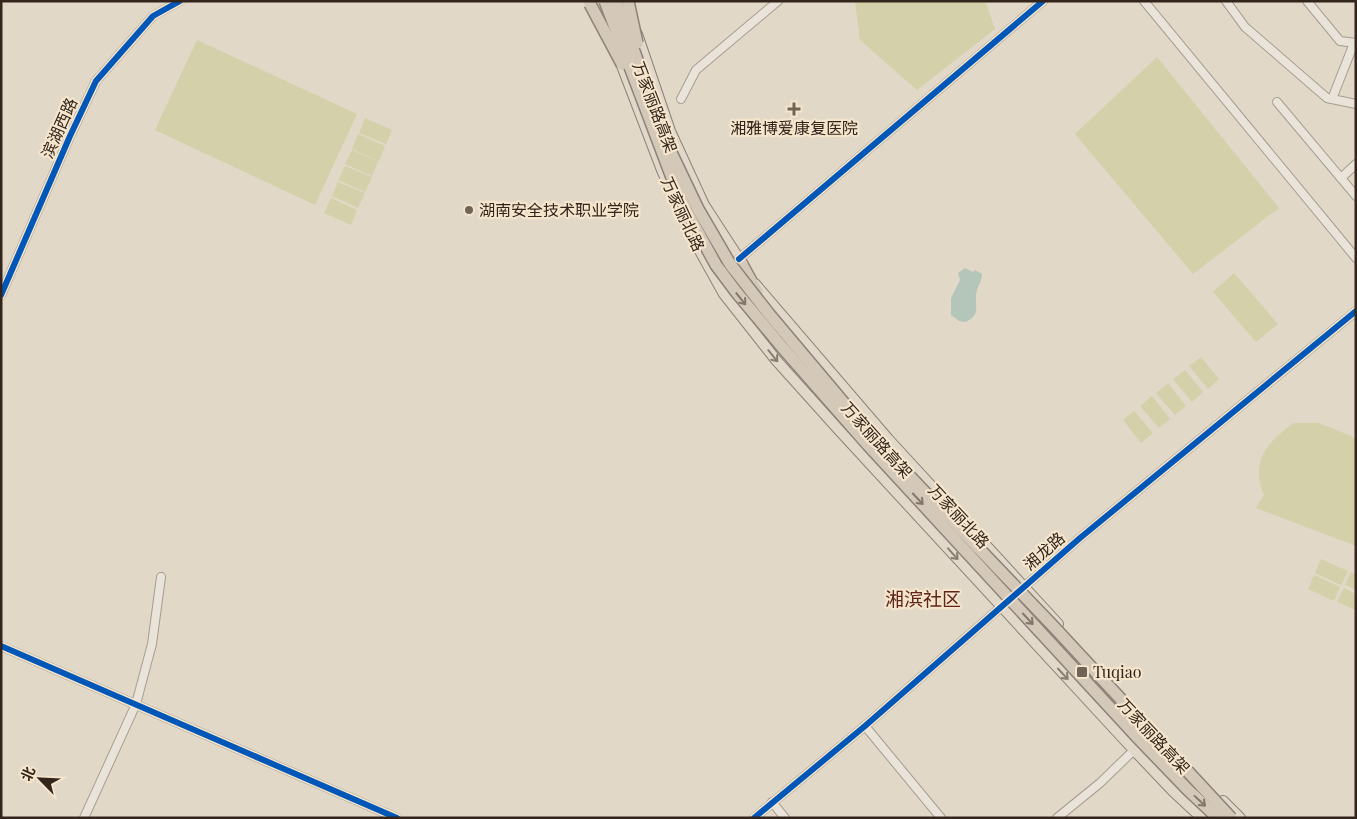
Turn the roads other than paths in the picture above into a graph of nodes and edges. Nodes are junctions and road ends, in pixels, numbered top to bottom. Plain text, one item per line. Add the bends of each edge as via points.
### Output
1 (180, 1) edge
2 (589, 1) edge
3 (598, 1) edge
4 (605, 1) edge
5 (616, 1) edge
6 (626, 1) edge
7 (778, 1) edge
8 (1043, 1) edge
9 (1144, 1) edge
10 (1226, 1) edge
11 (1307, 1) edge
12 (1355, 43) edge
13 (645, 98) junction
14 (681, 99) dead end
15 (1332, 99) junction
16 (1277, 102) dead end
17 (1356, 104) edge
18 (1356, 164) edge
19 (1341, 178) junction
20 (1356, 196) edge
21 (1356, 258) edge
22 (739, 259) junction
23 (1, 296) edge
24 (1356, 311) edge
25 (952, 520) junction
26 (161, 577) dead end
27 (1024, 586) junction
28 (1001, 606) junction
29 (1, 646) edge
30 (136, 704) junction
31 (865, 726) junction
32 (1134, 750) junction
33 (772, 802) junction
34 (84, 818) edge
35 (397, 818) edge
36 (754, 818) edge
37 (785, 818) edge
38 (941, 818) edge
39 (1057, 818) edge
40 (1202, 818) edge
41 (1218, 818) edge
42 (1231, 818) edge
43 (1240, 818) edge

1 - 23 street, 滨湖西路 via 153,16 96,81
2 - 13 highway, bridge
3 -> 28 main road, 万家丽北路 via 662,170 724,294 776,360
4 - 13 highway, 万家丽路高架, bridge
5 - 13 highway, 万家丽路高架, bridge
6 - 13 highway, bridge
6 - 22 main road, 万家丽北路 via 670,130 704,206
7 - 14 street via 696,70
8 - 22 street
9 - 21 street
10 - 15 street via 1245,27
11 - 12 street via 1340,41
12 - 15 street
13 - 25 highway, 万家丽路高架, bridge via 698,209 730,264 875,440
13 -> 41 highway, 万家丽路高架, bridge via 687,212 716,265 737,293 880,458 1138,738
15 - 17 street
16 - 19 street
18 - 19 street
19 - 20 street
22 - 25 highway, bridge via 757,292
22 - 27 main road, 万家丽北路 via 759,289 881,432
24 - 27 street, 湘龙路
25 - 42 highway, 万家丽路高架, bridge
26 - 30 street via 152,644
27 - 28 street, 湘龙路
27 - 43 main road, 万家丽北路
28 - 31 street, 湘龙路
28 -> 32 main road, 万家丽北路
29 - 30 street
30 - 34 street
30 - 35 street
31 - 33 street, 湘龙路
31 - 38 street
32 - 39 street
32 - 40 main road, 万家丽北路
33 - 36 street, 湘龙路
33 - 37 street

